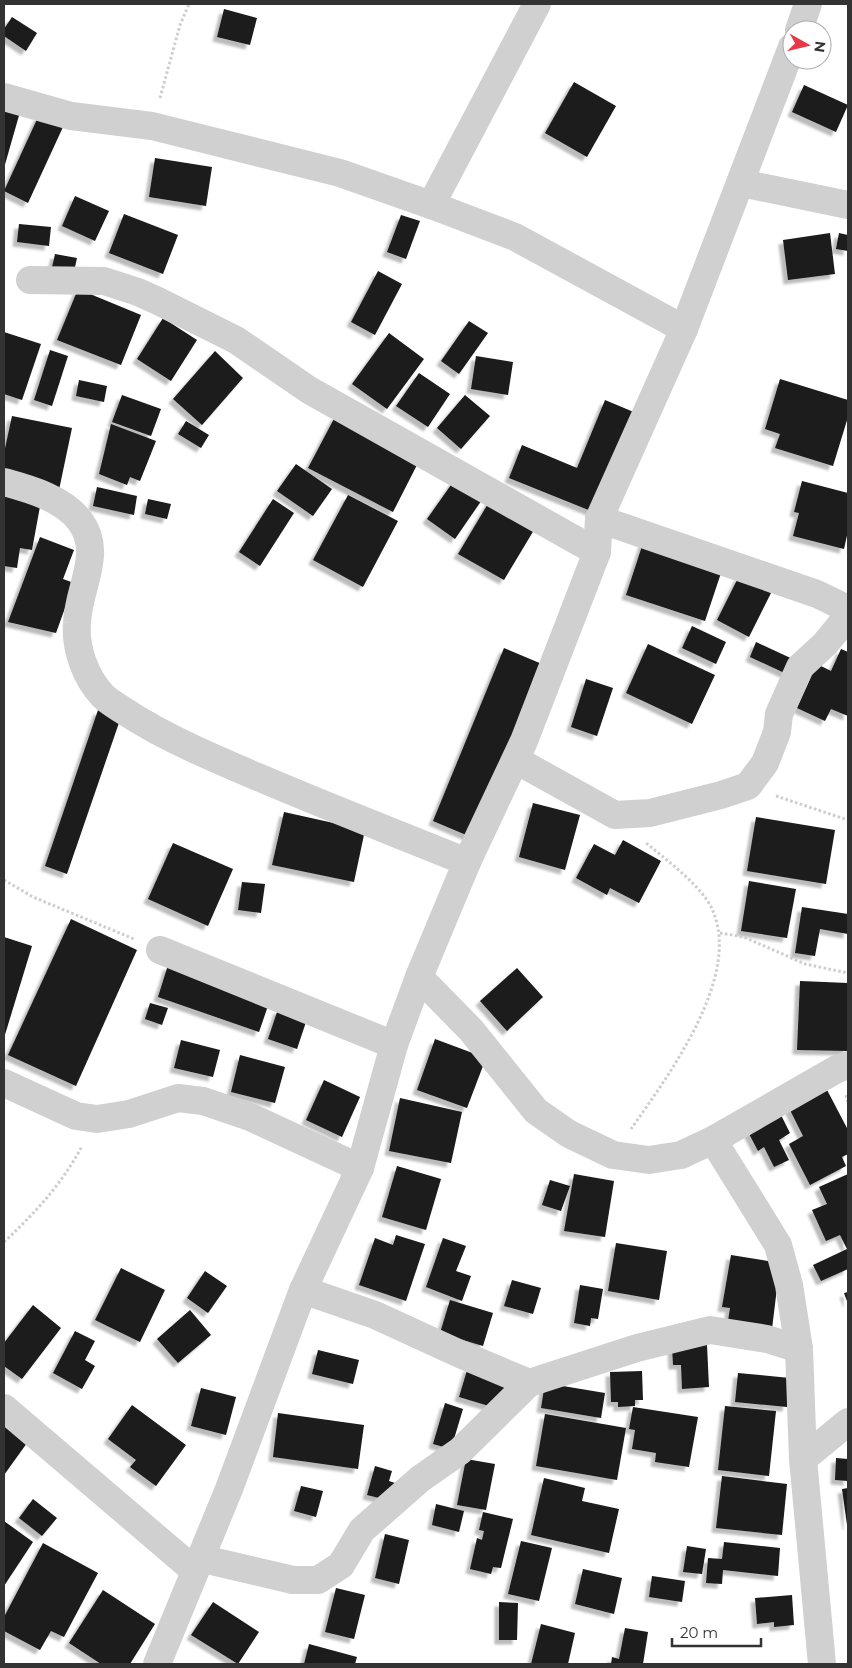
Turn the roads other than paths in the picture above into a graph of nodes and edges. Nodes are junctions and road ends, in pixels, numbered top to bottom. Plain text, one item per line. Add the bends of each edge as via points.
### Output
1 (537, 4) edge
2 (808, 4) edge
3 (802, 20) edge
4 (783, 70) edge
5 (4, 97) edge
6 (741, 183) junction
7 (431, 204) junction
8 (848, 205) edge
9 (30, 280) dead end
10 (684, 329) junction
11 (4, 482) edge
12 (599, 519) junction
13 (597, 552) junction
14 (848, 609) edge
15 (848, 616) edge
16 (516, 760) junction
17 (466, 862) junction
18 (160, 950) road end
19 (419, 977) junction
20 (394, 1045) junction
21 (848, 1065) edge
22 (4, 1083) edge
23 (713, 1140) junction
24 (360, 1168) junction
25 (303, 1290) junction
26 (799, 1350) junction
27 (529, 1383) junction
28 (4, 1408) edge
29 (848, 1422) edge
30 (803, 1459) junction
31 (197, 1564) junction
32 (157, 1664) edge
33 (822, 1664) edge

1 - 7 street
2 - 3 street
4 - 6 street
5 - 7 street via 71,116 152,126 340,173
6 - 8 street
6 - 10 street
7 - 10 street via 515,237
9 - 13 street via 104,282 158,301 236,340 308,390
10 - 12 street
11 - 17 street via 45,495 70,511 87,534 91,559 77,622 78,642 82,662 104,697 152,729 233,767
12 - 13 street
12 - 14 street via 818,594
13 - 16 street
15 - 16 street via 800,667 779,714 777,732 765,762 748,786 650,812 615,816
16 - 17 street
17 - 19 street
18 - 20 street
19 - 20 street
19 - 23 street via 472,1030 536,1111 569,1134 613,1155 650,1160 681,1155
20 - 24 street
21 - 23 street
22 - 24 street via 76,1116 97,1119 129,1114 178,1098 203,1101 250,1117
23 - 26 street via 778,1245
24 - 25 street
25 - 27 street via 375,1315
25 - 31 street via 229,1489
26 - 27 street via 767,1339 710,1330 637,1348
26 - 30 street
27 - 31 street via 460,1450 420,1479 362,1530 342,1565 318,1580 292,1580
28 - 31 street via 49,1449
29 - 30 street
30 - 33 street
31 - 32 street

